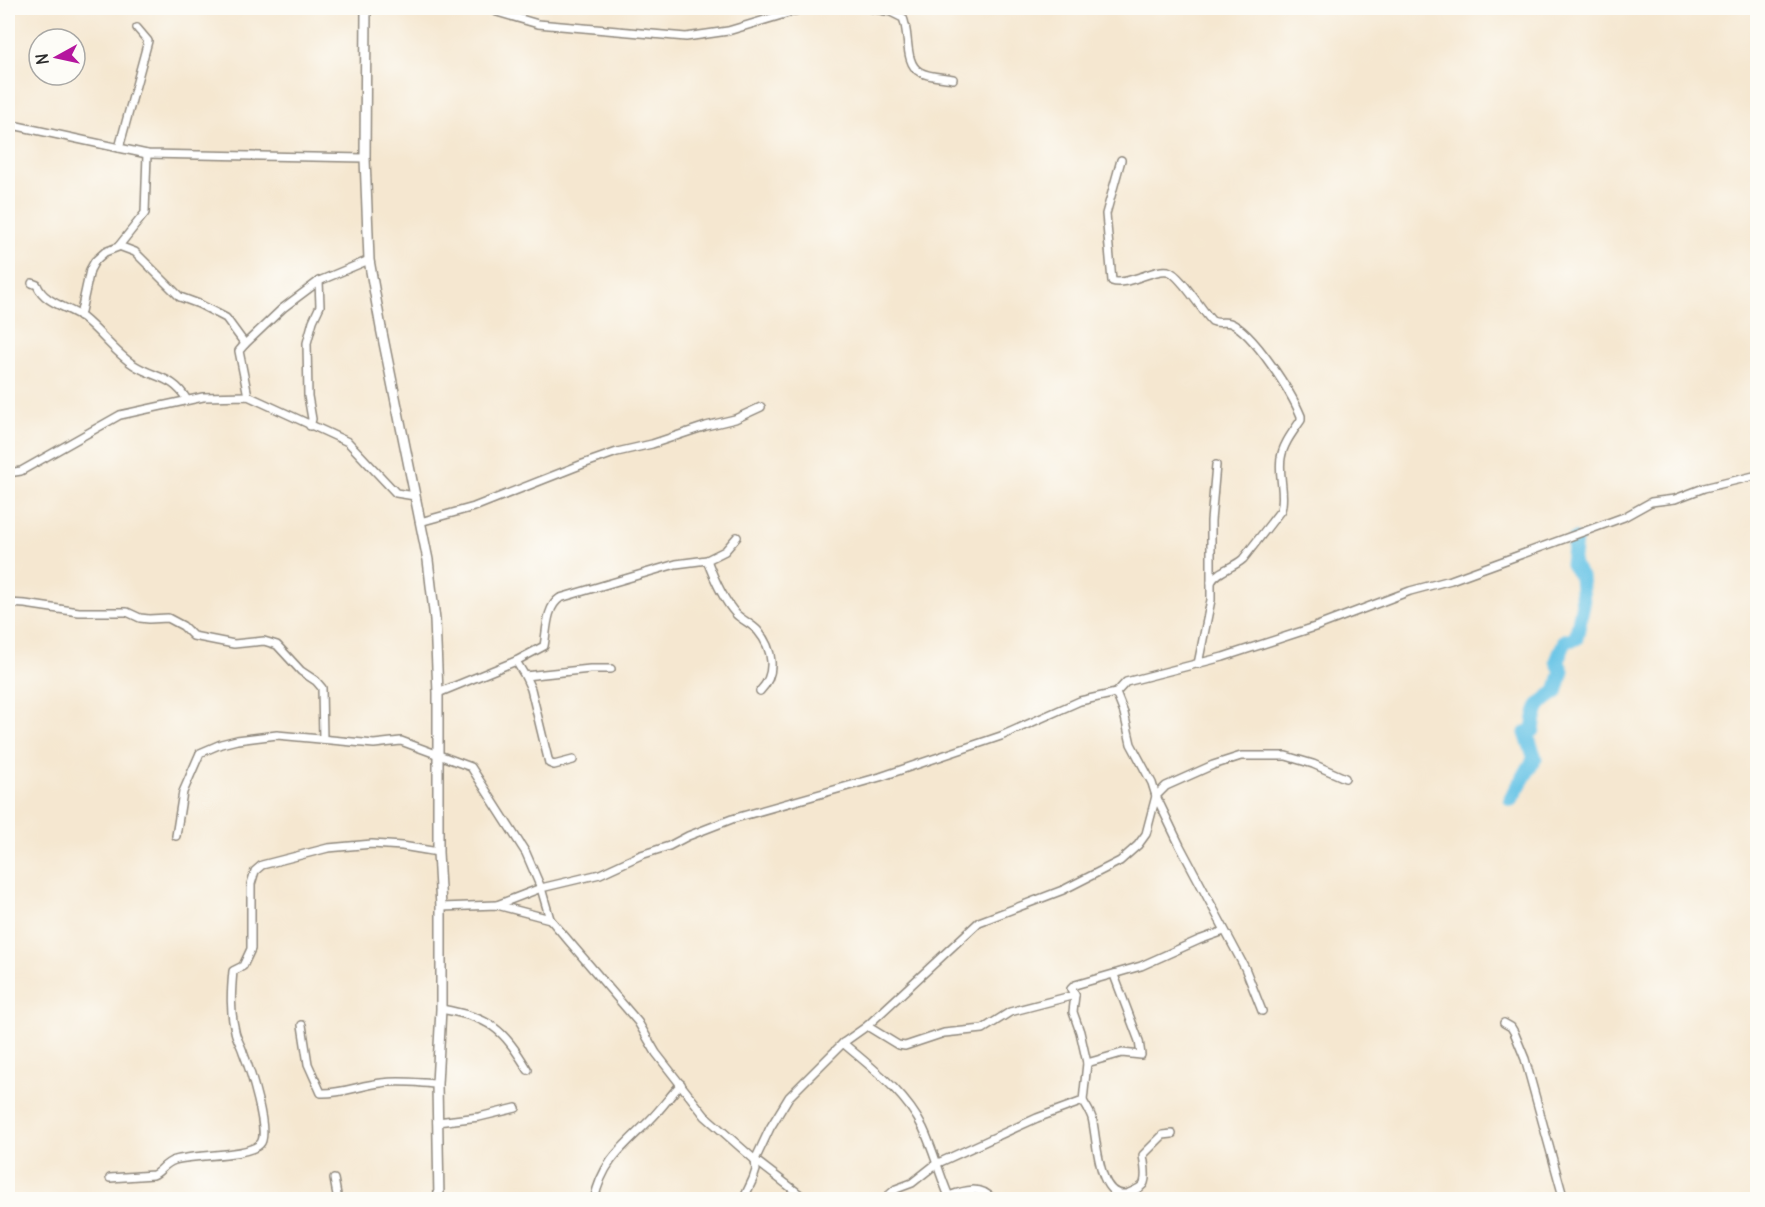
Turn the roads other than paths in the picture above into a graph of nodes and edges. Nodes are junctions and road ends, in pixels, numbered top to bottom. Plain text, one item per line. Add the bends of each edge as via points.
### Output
1 (366, 8) edge
2 (492, 8) edge
3 (805, 8) edge
4 (870, 8) edge
5 (137, 28) dead end
6 (953, 79) dead end
7 (8, 123) edge
8 (119, 148) junction
9 (147, 154) junction
10 (365, 158) junction
11 (1121, 160) dead end
12 (119, 246) junction
13 (369, 260) junction
14 (319, 280) junction
15 (32, 283) dead end
16 (80, 316) junction
17 (245, 344) junction
18 (248, 396) junction
19 (187, 400) junction
20 (761, 407) dead end
21 (310, 426) junction
22 (1216, 465) dead end
23 (8, 473) edge
24 (1758, 475) edge
25 (415, 496) junction
26 (420, 522) junction
27 (737, 537) dead end
28 (707, 560) junction
29 (1211, 582) junction
30 (8, 603) edge
31 (516, 661) junction
32 (1198, 664) junction
33 (611, 669) dead end
34 (525, 676) junction
35 (760, 691) dead end
36 (438, 693) junction
37 (1116, 693) junction
38 (323, 739) junction
39 (437, 754) junction
40 (573, 760) dead end
41 (1345, 778) dead end
42 (1156, 796) junction
43 (176, 836) dead end
44 (438, 852) junction
45 (541, 888) junction
46 (497, 904) junction
47 (441, 907) junction
48 (550, 919) junction
49 (1224, 931) junction
50 (1114, 975) junction
51 (1075, 995) junction
52 (441, 1009) junction
53 (1262, 1011) dead end
54 (1504, 1023) dead end
55 (302, 1025) dead end
56 (867, 1026) junction
57 (843, 1042) junction
58 (1087, 1063) junction
59 (528, 1070) dead end
60 (437, 1084) junction
61 (681, 1084) junction
62 (1083, 1101) junction
63 (516, 1108) dead end
64 (437, 1122) junction
65 (1172, 1134) dead end
66 (755, 1160) junction
67 (936, 1164) junction
68 (110, 1178) dead end
69 (334, 1179) dead end
70 (338, 1200) edge
71 (439, 1200) edge
72 (594, 1200) edge
73 (743, 1200) edge
74 (807, 1200) edge
75 (883, 1200) edge
76 (993, 1200) edge
77 (1564, 1200) edge

1 - 10 street
2 - 3 street via 538,24 686,37 728,31
4 - 6 street via 903,18 909,59 920,72
5 - 8 street via 148,41
7 - 8 street
8 - 9 street
9 - 10 street
9 - 12 street via 145,213
10 - 13 street
11 - 29 street via 1106,214 1112,281 1161,271 1172,273 1212,321 1231,323 1260,349 1301,417 1281,458 1281,510 1244,558 1216,574
12 - 16 street via 95,261
12 - 17 street via 135,252 180,297 226,318
13 - 14 street
13 - 25 street
14 - 17 street
14 - 21 street via 320,306 307,343
15 - 16 street via 43,296
16 - 19 street via 133,364 171,381
17 - 18 street via 239,351
18 - 19 street
18 - 21 street
19 - 23 street via 120,414 21,471
20 - 26 street via 735,419 617,452 474,507
21 - 25 street via 348,442 396,493
22 - 29 street
24 - 32 street via 1651,502 1624,517 1451,580
25 - 26 street
26 - 36 street via 435,620
27 - 28 street via 725,551
28 - 31 street via 676,564 560,598 553,602 544,646
28 - 35 street via 716,584 736,614 758,630 769,651 771,677
29 - 32 street
30 - 38 street via 79,612 127,612 149,620 168,618 193,636 234,644 264,641 277,645 322,688
31 - 34 street
31 - 36 street
32 - 37 street via 1126,682
33 - 34 street
34 - 40 street via 549,764
36 - 39 street
37 - 42 street via 1131,744
37 - 45 street via 1080,701 1001,736 880,777 732,819 600,874
38 - 39 street via 374,744 401,741
38 - 43 street via 278,735 237,740 204,750 183,792
39 - 44 street
39 - 45 street via 471,767 526,853
41 - 42 street via 1286,756 1241,756 1166,786
42 - 49 street
42 - 56 street via 1146,834 1120,861 1063,890 979,922
44 - 47 street
44 - 68 street via 387,844 337,847 262,864 251,884 251,949 243,966 233,971 230,996 235,1033 263,1121 262,1143 225,1154 176,1160 158,1173
45 - 46 street
45 - 48 street
46 - 47 street
46 - 48 street
47 - 52 street
48 - 61 street via 638,1022
49 - 50 street
49 - 53 street via 1245,968
50 - 51 street via 1075,985 1071,989
50 - 58 street via 1141,1055 1122,1053
51 - 56 street via 1010,1012 983,1029 944,1033 905,1046
51 - 58 street via 1073,1012
52 - 59 street via 470,1014 490,1024 508,1040
52 - 60 street
54 - 77 street via 1514,1032 1525,1059
55 - 60 street via 308,1064 321,1093 398,1081
56 - 57 street
57 - 66 street via 789,1097
57 - 67 street via 895,1088 922,1128
58 - 62 street
60 - 64 street
61 - 66 street via 718,1129
61 - 72 street via 622,1145 598,1182
62 - 65 street via 1091,1116 1098,1161 1114,1192 1127,1193 1143,1186 1143,1155 1163,1135
62 - 67 street
63 - 64 street
64 - 71 street
66 - 73 street via 753,1179
66 - 74 street
67 - 75 street
67 - 76 street via 949,1196 980,1190
69 - 70 street

